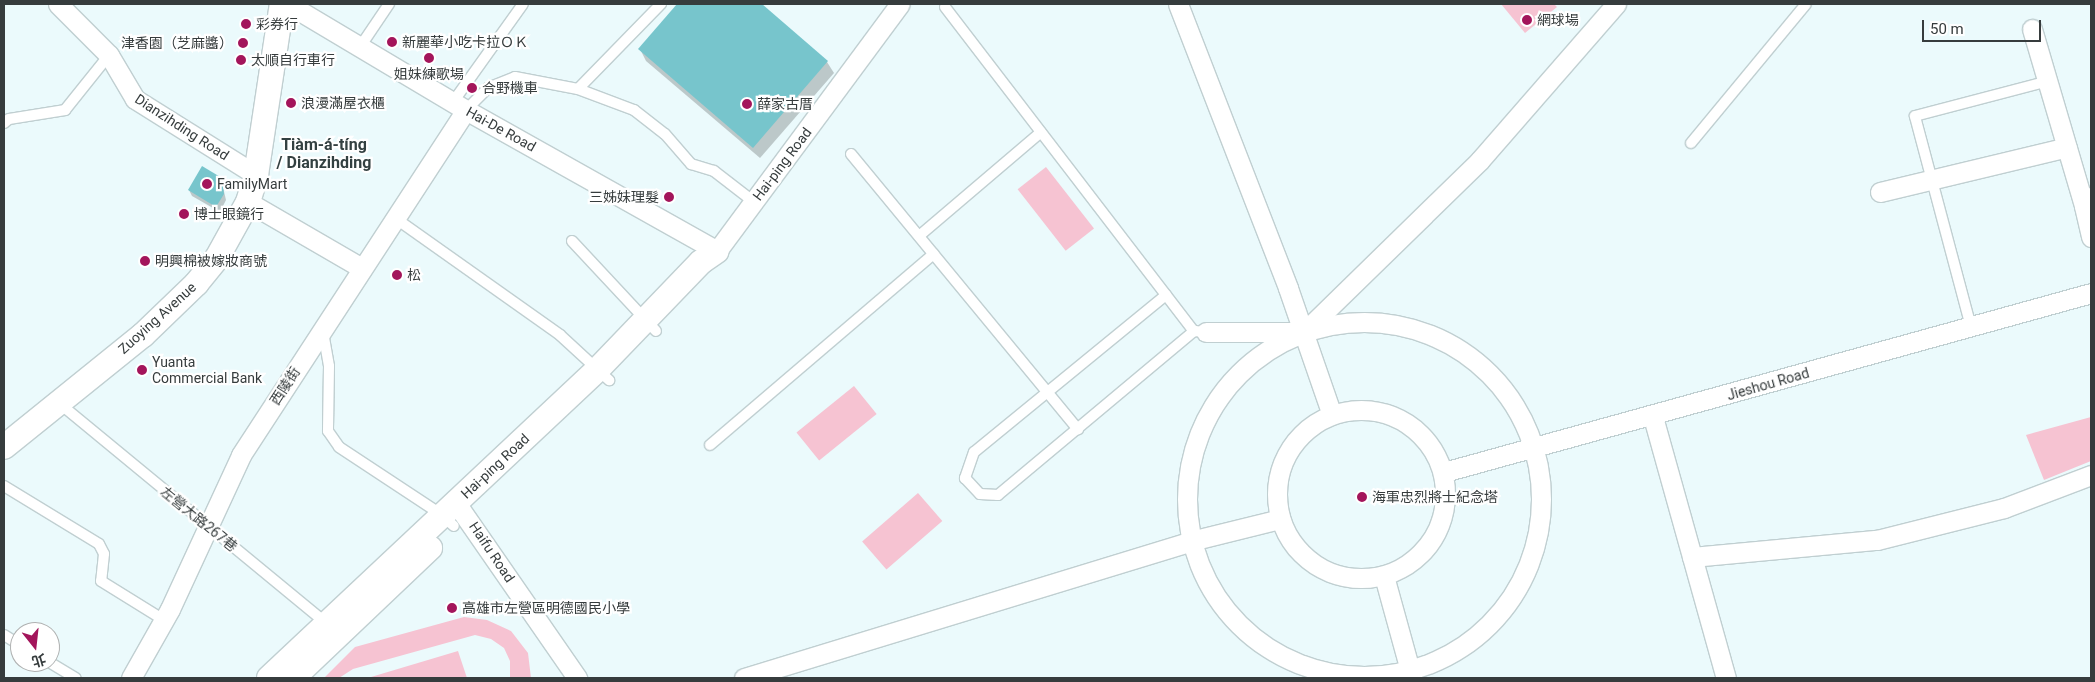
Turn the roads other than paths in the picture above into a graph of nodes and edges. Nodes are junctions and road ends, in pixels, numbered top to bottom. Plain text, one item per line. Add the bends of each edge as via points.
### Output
1 (58, 4) edge
2 (282, 4) edge
3 (288, 4) edge
4 (389, 4) edge
5 (523, 4) edge
6 (661, 4) edge
7 (900, 4) edge
8 (1178, 4) edge
9 (1616, 4) edge
10 (1801, 6) edge
11 (945, 8) dead end
12 (2032, 29) dead end
13 (360, 46) junction
14 (109, 55) junction
15 (2048, 80) junction
16 (578, 89) junction
17 (459, 106) junction
18 (4, 123) edge
19 (1041, 132) junction
20 (1691, 143) dead end
21 (2067, 147) junction
22 (851, 154) dead end
23 (256, 175) junction
24 (1932, 180) junction
25 (1880, 192) dead end
26 (248, 202) junction
27 (754, 202) junction
28 (2088, 202) edge
29 (395, 218) junction
30 (919, 236) junction
31 (2091, 237) edge
32 (572, 241) dead end
33 (717, 251) junction
34 (934, 254) junction
35 (362, 268) junction
36 (2091, 293) edge
37 (1166, 295) junction
38 (650, 326) junction
39 (1972, 327) junction
40 (322, 329) junction
41 (1200, 332) junction
42 (1304, 332) junction
43 (603, 375) junction
44 (1049, 393) junction
45 (59, 403) junction
46 (1332, 415) junction
47 (1653, 417) junction
48 (1078, 429) junction
49 (710, 445) dead end
50 (4, 447) edge
51 (1535, 448) junction
52 (1444, 472) junction
53 (2091, 475) edge
54 (4, 486) edge
55 (455, 515) junction
56 (1280, 519) junction
57 (207, 525) junction
58 (1191, 540) junction
59 (1692, 557) junction
60 (1384, 576) junction
61 (164, 620) junction
62 (332, 628) junction
63 (60, 669) edge
64 (1411, 674) edge
65 (76, 678) edge
66 (131, 678) edge
67 (269, 678) edge
68 (294, 678) edge
69 (577, 678) edge
70 (744, 678) edge
71 (1726, 678) edge

1 - 14 street, Dianzihding Road
2 - 23 street, Zuoying Avenue
3 - 13 street, Hai-De Road
4 - 13 lane
5 - 17 lane
6 - 16 lane
7 - 27 street, Hai-ping Road
8 - 42 street
9 - 42 street via 1480,160
10 - 20 lane
11 - 19 lane
12 - 15 street
13 - 17 street, Hai-De Road
14 - 18 lane via 65,110 9,119
14 - 23 street, Dianzihding Road via 135,99
15 - 21 street
15 - 24 lane via 1916,116
16 - 17 lane via 515,77 488,88
16 - 27 lane via 634,110 665,134 691,164 714,171
17 - 29 street, 西陵街
17 - 33 street, Hai-De Road
19 - 30 lane
19 - 37 lane
21 - 24 street
21 - 28 street
22 - 30 lane
23 - 26 street, Zuoying Avenue
24 - 25 street
24 - 39 lane
26 - 35 street
26 - 45 street, Zuoying Avenue via 216,258 196,284 143,334
27 - 33 street, Hai-ping Road
28 - 31 street
29 - 35 street, 西陵街
29 - 43 lane via 560,335
30 - 34 lane
32 - 38 lane
33 - 38 street, Hai-ping Road via 714,271
34 - 44 lane
34 - 49 lane
35 - 40 street, 西陵街
36 - 39 street, Jieshou Road
37 - 41 lane
37 - 44 lane
38 - 43 street, Hai-ping Road
39 - 47 street, Jieshou Road
40 - 55 lane via 329,366 328,430 338,447
40 - 57 street, 西陵街 via 241,455
41 - 42 street
41 - 48 lane
42 - 46 street
42 - 51 street via 1344,323 1385,323 1426,333 1455,347 1494,378 1519,410
42 - 58 street via 1270,348 1241,371 1217,400 1204,424 1189,467 1186,504
43 - 55 street, Hai-ping Road
44 - 48 lane
44 - 48 lane via 974,452 965,478 980,494 998,496
45 - 50 street, Zuoying Avenue
45 - 57 lane, 左營大路267巷
46 - 52 street via 1372,410 1409,424 1428,443
46 - 56 street via 1309,428 1292,446 1280,469 1276,494
47 - 51 street, Jieshou Road
47 - 59 street
51 - 52 street, Jieshou Road
51 - 64 street via 1542,510 1537,542 1511,599 1491,623 1467,643
52 - 60 street via 1444,516 1435,536 1422,554
53 - 59 street via 2004,508 1877,540
54 - 61 lane via 99,544 104,554 101,581
55 - 62 street, Hai-ping Road
55 - 69 street, Haifu Road
56 - 58 street
56 - 60 street via 1291,542 1309,562 1332,574 1358,579
57 - 61 street, 西陵街
57 - 62 lane, 左營大路267巷
58 - 64 street via 1201,570 1226,610 1260,642 1287,658 1316,669 1347,675
58 - 70 street
59 - 71 street
60 - 64 street
61 - 66 street, 西陵街
62 - 67 street, Hai-ping Road
62 - 68 street, Hai-ping Road
63 - 65 lane

